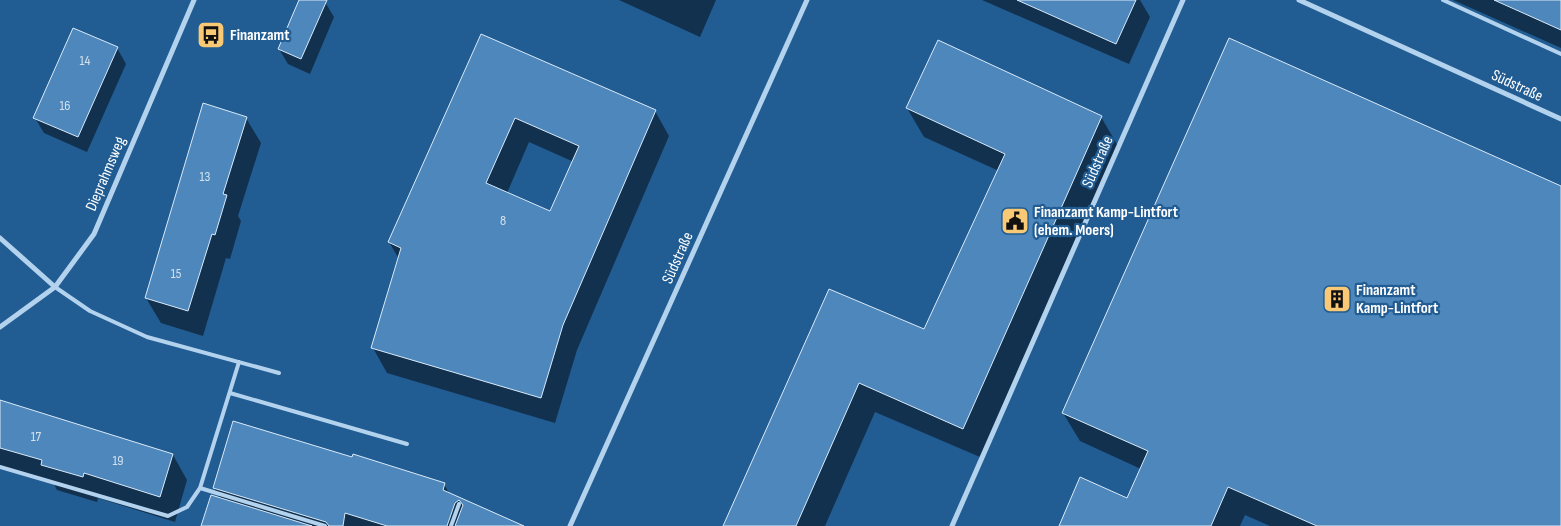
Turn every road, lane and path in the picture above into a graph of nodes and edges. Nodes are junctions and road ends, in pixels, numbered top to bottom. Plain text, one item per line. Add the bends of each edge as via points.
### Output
1 (194, 0) edge
2 (807, 0) edge
3 (1183, 0) edge
4 (1299, 0) edge
5 (1443, 0) edge
6 (1561, 54) edge
7 (1561, 119) edge
8 (0, 238) edge
9 (55, 287) junction
10 (0, 327) edge
11 (239, 362) junction
12 (279, 373) dead end
13 (230, 393) junction
14 (406, 444) dead end
15 (0, 467) edge
16 (200, 488) junction
17 (459, 504) dead end
18 (325, 526) edge
19 (451, 526) edge
20 (570, 526) edge
21 (952, 526) edge

1 - 9 street, Dieprahmsweg via 94,234
2 - 20 street, Südstraße
3 - 21 street, Südstraße
4 - 7 street, Südstraße
5 - 6 lane
8 - 9 street
9 - 10 street, Dieprahmsweg
9 - 11 lane via 90,311 147,337
11 - 12 lane
11 - 13 lane
13 - 14 lane
13 - 16 lane
15 - 16 lane via 168,516 187,507
16 - 18 lane
17 - 19 lane

